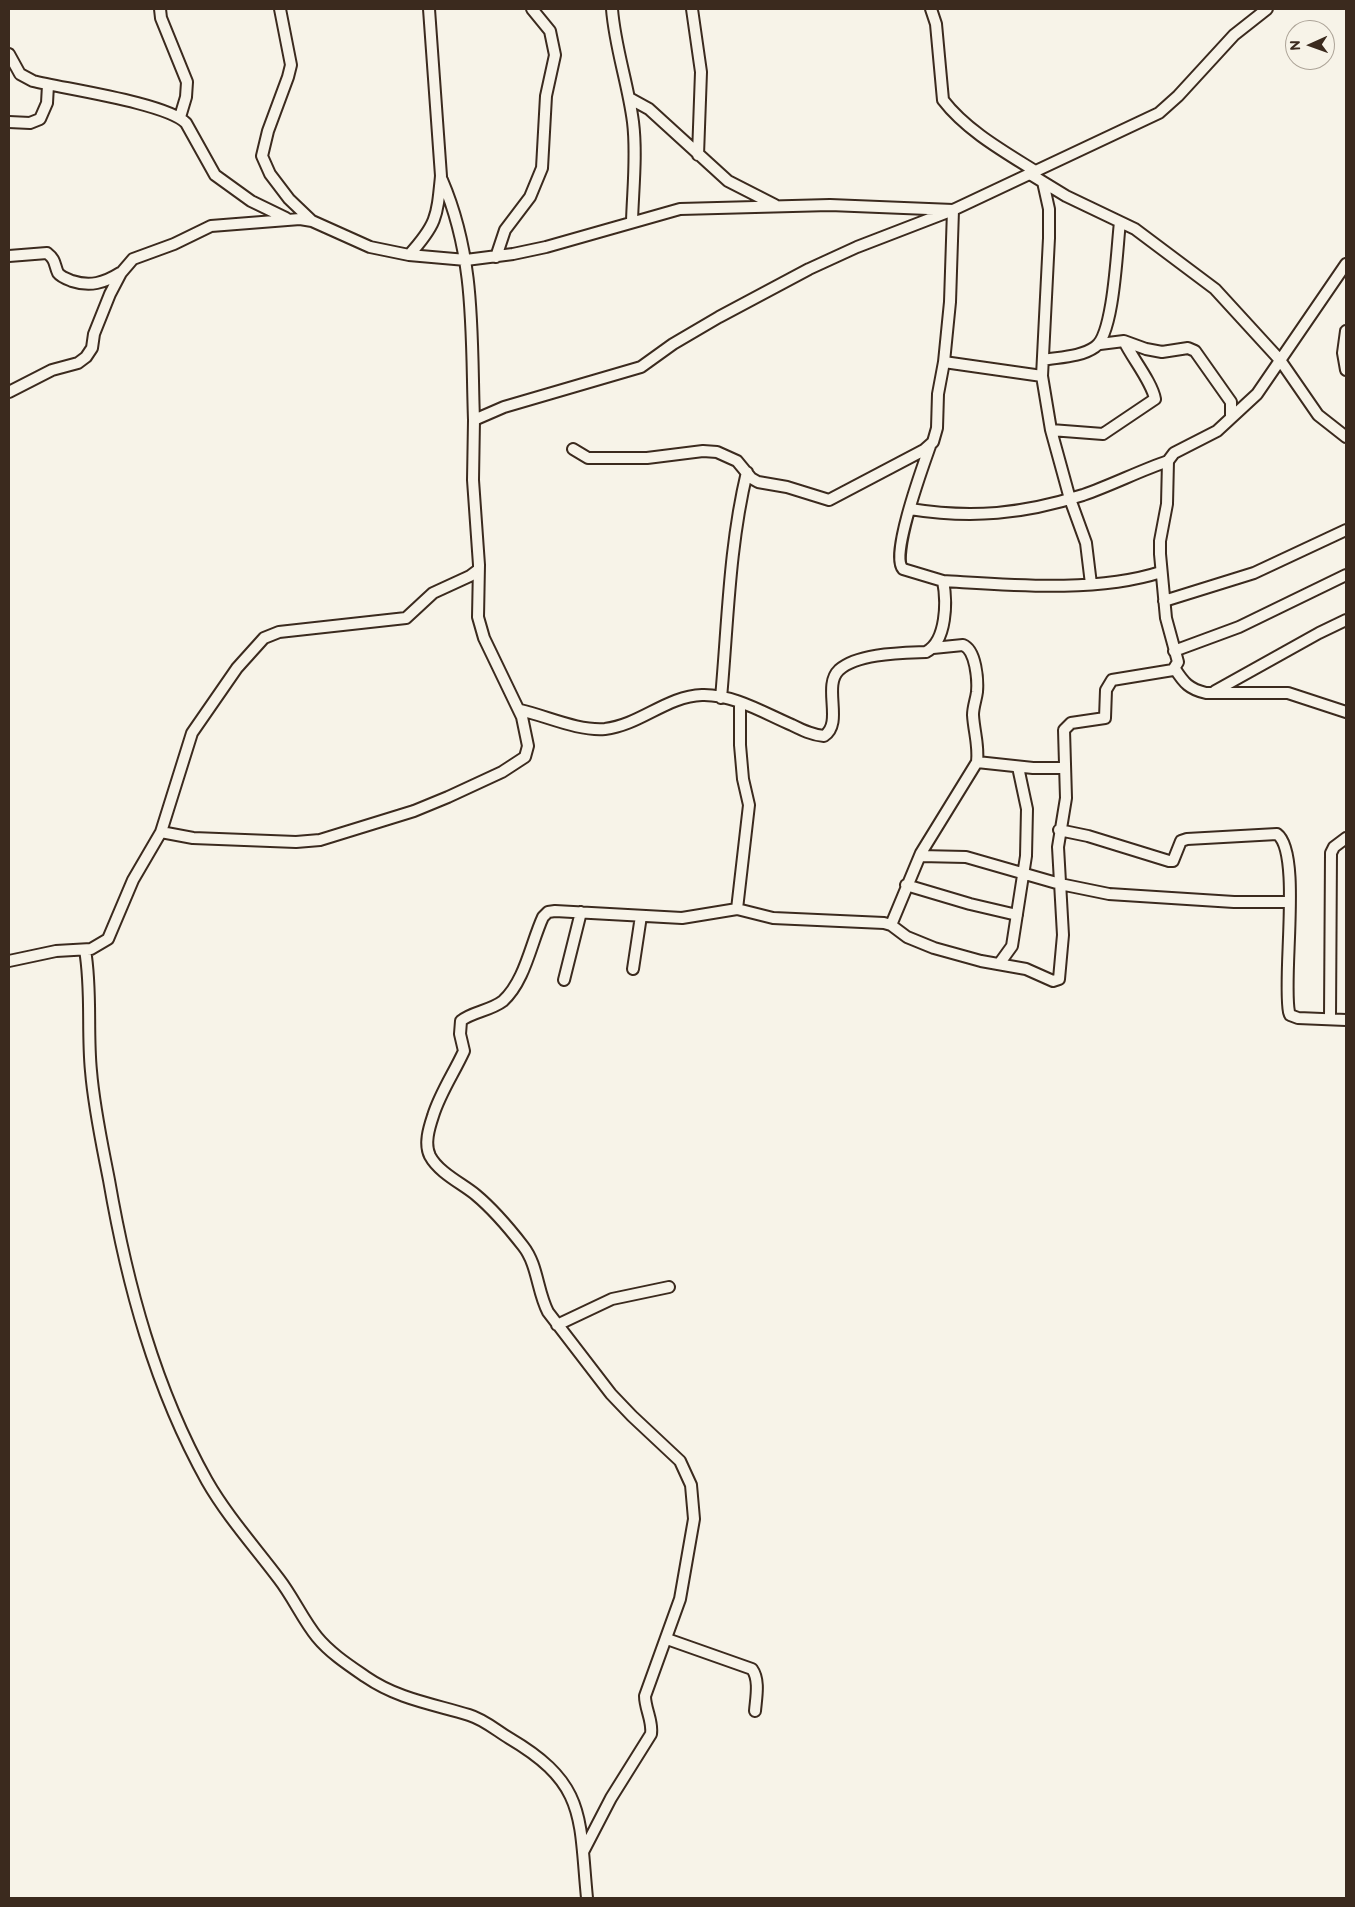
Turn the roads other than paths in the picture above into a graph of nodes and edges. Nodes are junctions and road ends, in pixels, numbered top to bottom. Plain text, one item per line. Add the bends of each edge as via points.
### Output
1 (160, 9) edge
2 (280, 9) edge
3 (429, 9) edge
4 (532, 9) edge
5 (612, 9) edge
6 (692, 9) edge
7 (931, 9) edge
8 (1267, 9) edge
9 (9, 54) edge
10 (48, 85) junction
11 (629, 98) junction
12 (180, 117) junction
13 (9, 122) edge
14 (698, 155) junction
15 (1032, 172) junction
16 (441, 176) junction
17 (1043, 182) junction
18 (778, 207) junction
19 (953, 210) junction
20 (287, 218) junction
21 (632, 221) junction
22 (312, 222) junction
23 (1120, 222) junction
24 (409, 255) junction
25 (9, 256) edge
26 (496, 257) junction
27 (466, 260) junction
28 (1346, 264) edge
29 (121, 273) junction
30 (1346, 331) edge
31 (1124, 341) junction
32 (1100, 344) junction
33 (1043, 360) junction
34 (1280, 360) junction
35 (944, 362) junction
36 (1346, 370) edge
37 (1042, 376) junction
38 (9, 392) edge
39 (1231, 418) junction
40 (474, 420) junction
41 (1051, 430) junction
42 (1346, 436) edge
43 (930, 446) junction
44 (573, 449) dead end
45 (1168, 461) junction
46 (747, 472) junction
47 (1070, 499) junction
48 (910, 509) junction
49 (1346, 530) edge
50 (478, 570) junction
51 (1161, 572) junction
52 (1346, 575) edge
53 (943, 582) junction
54 (1091, 584) junction
55 (1164, 601) junction
56 (1346, 620) edge
57 (933, 648) junction
58 (1174, 650) junction
59 (1175, 668) junction
60 (1212, 692) junction
61 (721, 698) junction
62 (740, 703) junction
63 (520, 710) junction
64 (1346, 712) edge
65 (977, 762) junction
66 (1018, 767) junction
67 (1064, 768) junction
68 (1059, 830) junction
69 (161, 832) junction
70 (1346, 838) edge
71 (920, 856) junction
72 (1023, 873) junction
73 (1060, 884) junction
74 (906, 885) junction
75 (1289, 902) junction
76 (737, 909) junction
77 (581, 912) junction
78 (1017, 915) junction
79 (641, 916) junction
80 (891, 925) junction
81 (85, 950) junction
82 (9, 961) edge
83 (999, 964) junction
84 (633, 969) dead end
85 (564, 980) dead end
86 (1330, 1018) junction
87 (1346, 1020) edge
88 (669, 1287) dead end
89 (557, 1325) junction
90 (667, 1640) junction
91 (755, 1711) dead end
92 (583, 1852) junction
93 (587, 1898) edge

1 - 12 street via 187,82
2 - 22 street via 291,65 262,156 270,174
3 - 16 street
4 - 26 street via 550,31 555,55 546,96 542,168 530,197 506,230
5 - 11 street via 616,46
6 - 14 street via 701,72
7 - 15 street via 938,41 943,100 981,135
8 - 15 street via 1234,35 1159,112
9 - 10 street via 20,74
10 - 12 street via 155,108
10 - 13 street via 47,103 40,119 30,123
11 - 14 street via 649,109
11 - 21 street via 633,124
12 - 20 street via 215,175 251,201
14 - 18 street via 728,181
15 - 17 street
15 - 19 street
16 - 24 street via 437,212 429,233
16 - 27 street
17 - 23 street
17 - 33 street via 1049,209
18 - 19 street via 830,205
18 - 21 street via 680,209
19 - 35 street via 954,250
19 - 40 street via 857,246 810,269 719,317 642,367 504,407
20 - 22 street
20 - 29 street via 211,226 174,244 136,257
21 - 26 street via 546,247
22 - 24 street via 370,247
23 - 32 street via 1110,314
23 - 34 street via 1165,250 1215,289
24 - 27 street
25 - 29 street via 47,253 55,259 58,273 65,279 83,284 99,284
26 - 27 street
27 - 40 street
28 - 34 street
29 - 38 street via 86,357 78,364 52,370
30 - 36 street via 1343,353
31 - 32 street
31 - 39 street via 1162,352 1184,348 1195,351 1231,402
31 - 41 street via 1153,388 1154,399 1103,434
32 - 33 street via 1087,352
33 - 37 street
34 - 39 street via 1257,394
34 - 42 street via 1318,415
35 - 37 street
35 - 43 street via 938,394 937,428
37 - 41 street
39 - 45 street via 1217,431 1174,453
40 - 50 street via 473,480
41 - 47 street
43 - 46 street via 830,500 758,482
43 - 48 street
44 - 46 street via 588,458 647,458 717,452 730,456
45 - 47 street
45 - 51 street via 1167,504 1160,541
46 - 61 street via 728,588
47 - 48 street via 979,516
47 - 54 street via 1086,543
48 - 53 street via 899,565
49 - 55 street via 1254,573
50 - 63 street via 478,617 484,638
50 - 69 street via 433,593 406,618 279,632 264,638 237,668 192,733
51 - 54 street via 1139,579
51 - 55 street
52 - 58 street via 1239,628
53 - 54 street
53 - 57 street via 944,613
55 - 58 street
56 - 60 street
57 - 62 street via 926,652 878,656 838,670 833,682 831,725 829,733 824,736 809,733
57 - 65 street via 963,645 971,654 978,679 973,714 979,748
58 - 59 street via 1178,662
59 - 60 street via 1186,685 1194,690
59 - 67 street via 1112,680 1106,690 1105,718 1070,723 1064,730
60 - 64 street via 1288,693
61 - 62 street
61 - 63 street via 686,697 606,729
62 - 76 street via 740,745 749,805
63 - 69 street via 528,746 525,757 502,772 414,811 328,838 296,842 192,838
65 - 66 street
65 - 71 street
66 - 67 street
66 - 72 street via 1027,809
67 - 68 street via 1066,798
68 - 73 street
68 - 75 street via 1169,861 1173,861 1181,841 1187,839 1278,834 1286,847
69 - 81 street via 133,880 108,939 98,947
70 - 86 street via 1331,853
71 - 72 street via 966,857
71 - 74 street
72 - 73 street
72 - 78 street
73 - 75 street via 1129,896
73 - 83 street via 1063,935 1059,979 1053,981 1026,969
74 - 78 street
74 - 80 street
75 - 86 street via 1290,1015
76 - 79 street via 693,917
76 - 80 street via 773,918
77 - 79 street
77 - 85 street
77 - 89 street via 548,912 509,994 494,1007 461,1021 464,1051 438,1100 427,1141 430,1157 437,1165 478,1196 524,1248 532,1260 543,1301
78 - 83 street via 1012,946
79 - 84 street
80 - 83 street via 920,942
81 - 82 street via 56,951
81 - 92 street via 90,981 90,1070 131,1291 172,1408 208,1483 280,1579 316,1636 332,1652 394,1694 474,1716 529,1751 556,1773 576,1807
86 - 87 street
88 - 89 street via 612,1299
89 - 90 street via 611,1394 680,1461 687,1472 693,1502 692,1539 680,1599
90 - 91 street via 752,1669 756,1684
90 - 92 street via 645,1696 651,1734 611,1798
92 - 93 street

